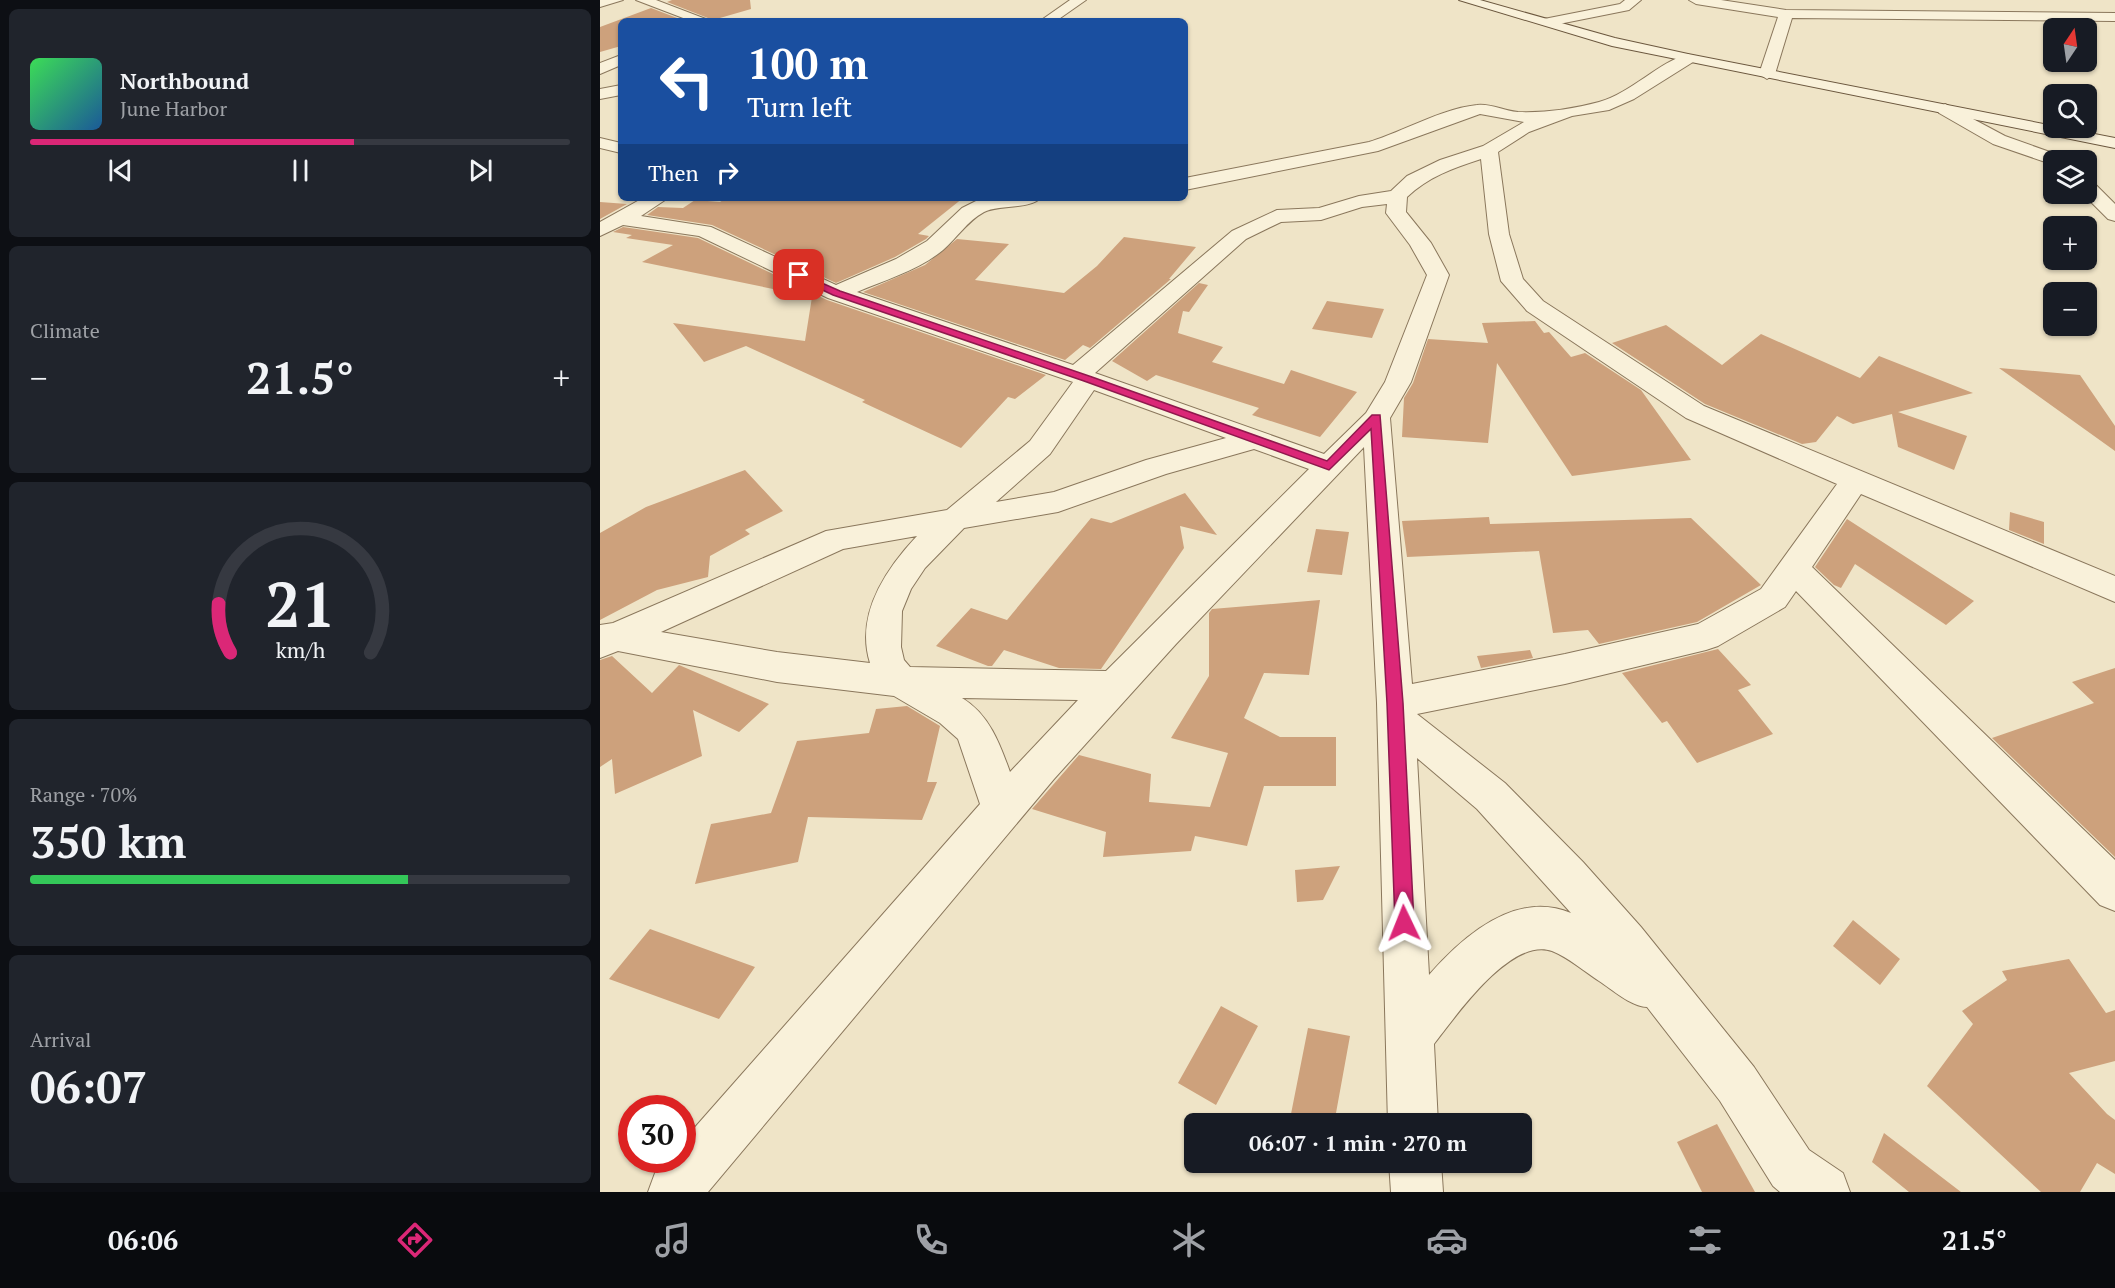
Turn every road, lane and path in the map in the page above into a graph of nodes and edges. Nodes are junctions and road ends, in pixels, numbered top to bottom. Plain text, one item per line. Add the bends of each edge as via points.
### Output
1 (616, 0) edge
2 (643, 0) edge
3 (1079, 0) edge
4 (1466, 0) edge
5 (1634, 0) edge
6 (1696, 0) edge
7 (600, 3) edge
8 (2040, 4) dead end
9 (1807, 6) edge
10 (1786, 14) junction
11 (2115, 17) edge
12 (695, 18) edge
13 (1052, 18) edge
14 (2058, 18) edge
15 (2076, 18) edge
16 (2097, 18) edge
17 (1548, 22) junction
18 (600, 52) edge
19 (618, 57) edge
20 (1688, 59) junction
21 (618, 60) edge
22 (600, 69) edge
23 (1767, 74) junction
24 (618, 91) edge
25 (600, 94) edge
26 (1945, 109) junction
27 (1558, 116) junction
28 (600, 143) edge
29 (2115, 143) edge
30 (618, 147) edge
31 (1489, 150) junction
32 (2043, 156) edge
33 (1188, 183) edge
34 (1397, 196) junction
35 (2097, 197) edge
36 (653, 201) edge
37 (998, 201) edge
38 (2115, 215) edge
39 (621, 219) junction
40 (600, 230) edge
41 (837, 293) junction
42 (1083, 377) junction
43 (1376, 418) junction
44 (1257, 439) junction
45 (1329, 466) junction
46 (1854, 480) junction
47 (953, 521) junction
48 (1793, 568) junction
49 (2114, 589) edge
50 (604, 637) edge
51 (904, 682) junction
52 (1115, 686) junction
53 (1395, 711) junction
54 (1002, 809) junction
55 (2115, 890) edge
56 (1680, 1012) junction
57 (1409, 1037) junction
58 (1412, 1113) edge
59 (1416, 1173) edge
60 (674, 1192) edge
61 (1417, 1192) edge
62 (1824, 1192) edge

1 - 7 street
2 - 12 street
3 - 13 street
4 - 17 street
5 - 17 street via 1624,7
6 - 10 street
8 - 15 street
9 - 10 street
9 - 14 street
10 - 23 street
11 - 16 street
17 - 20 street
18 - 19 street
20 - 23 street
20 - 27 street via 1628,96
21 - 22 street
23 - 26 street
24 - 25 street
26 - 29 street
26 - 32 street via 1999,140
27 - 31 street via 1523,128
27 - 33 street via 1516,117 1480,109 1372,147
28 - 30 street
31 - 34 street via 1414,180
31 - 46 street via 1499,234 1512,281 1534,306 1695,412
34 - 42 street via 1321,214 1277,216 1239,235
34 - 43 street via 1396,213 1420,243 1438,275 1398,382
35 - 38 street
36 - 39 street
37 - 41 street via 969,212 935,246 904,264
39 - 40 street
39 - 41 street via 704,231
41 - 42 street
42 - 44 street
42 - 47 street via 1052,433 1033,455
43 - 45 street
43 - 53 street
44 - 45 street
44 - 47 street via 1156,467 1058,502
45 - 52 street
46 - 48 street
46 - 49 street
47 - 50 street via 837,539
47 - 51 street via 893,591 882,625 891,670
48 - 53 street via 1773,598 1706,636
48 - 55 street
50 - 51 street via 777,667
51 - 52 street
51 - 54 street via 939,702 971,728
52 - 54 street
53 - 56 street via 1491,796 1575,885
53 - 57 street
54 - 60 street
56 - 57 street via 1627,970 1555,929 1530,928 1499,942 1462,972
56 - 62 street via 1737,1084 1791,1168
57 - 58 street
59 - 61 street

